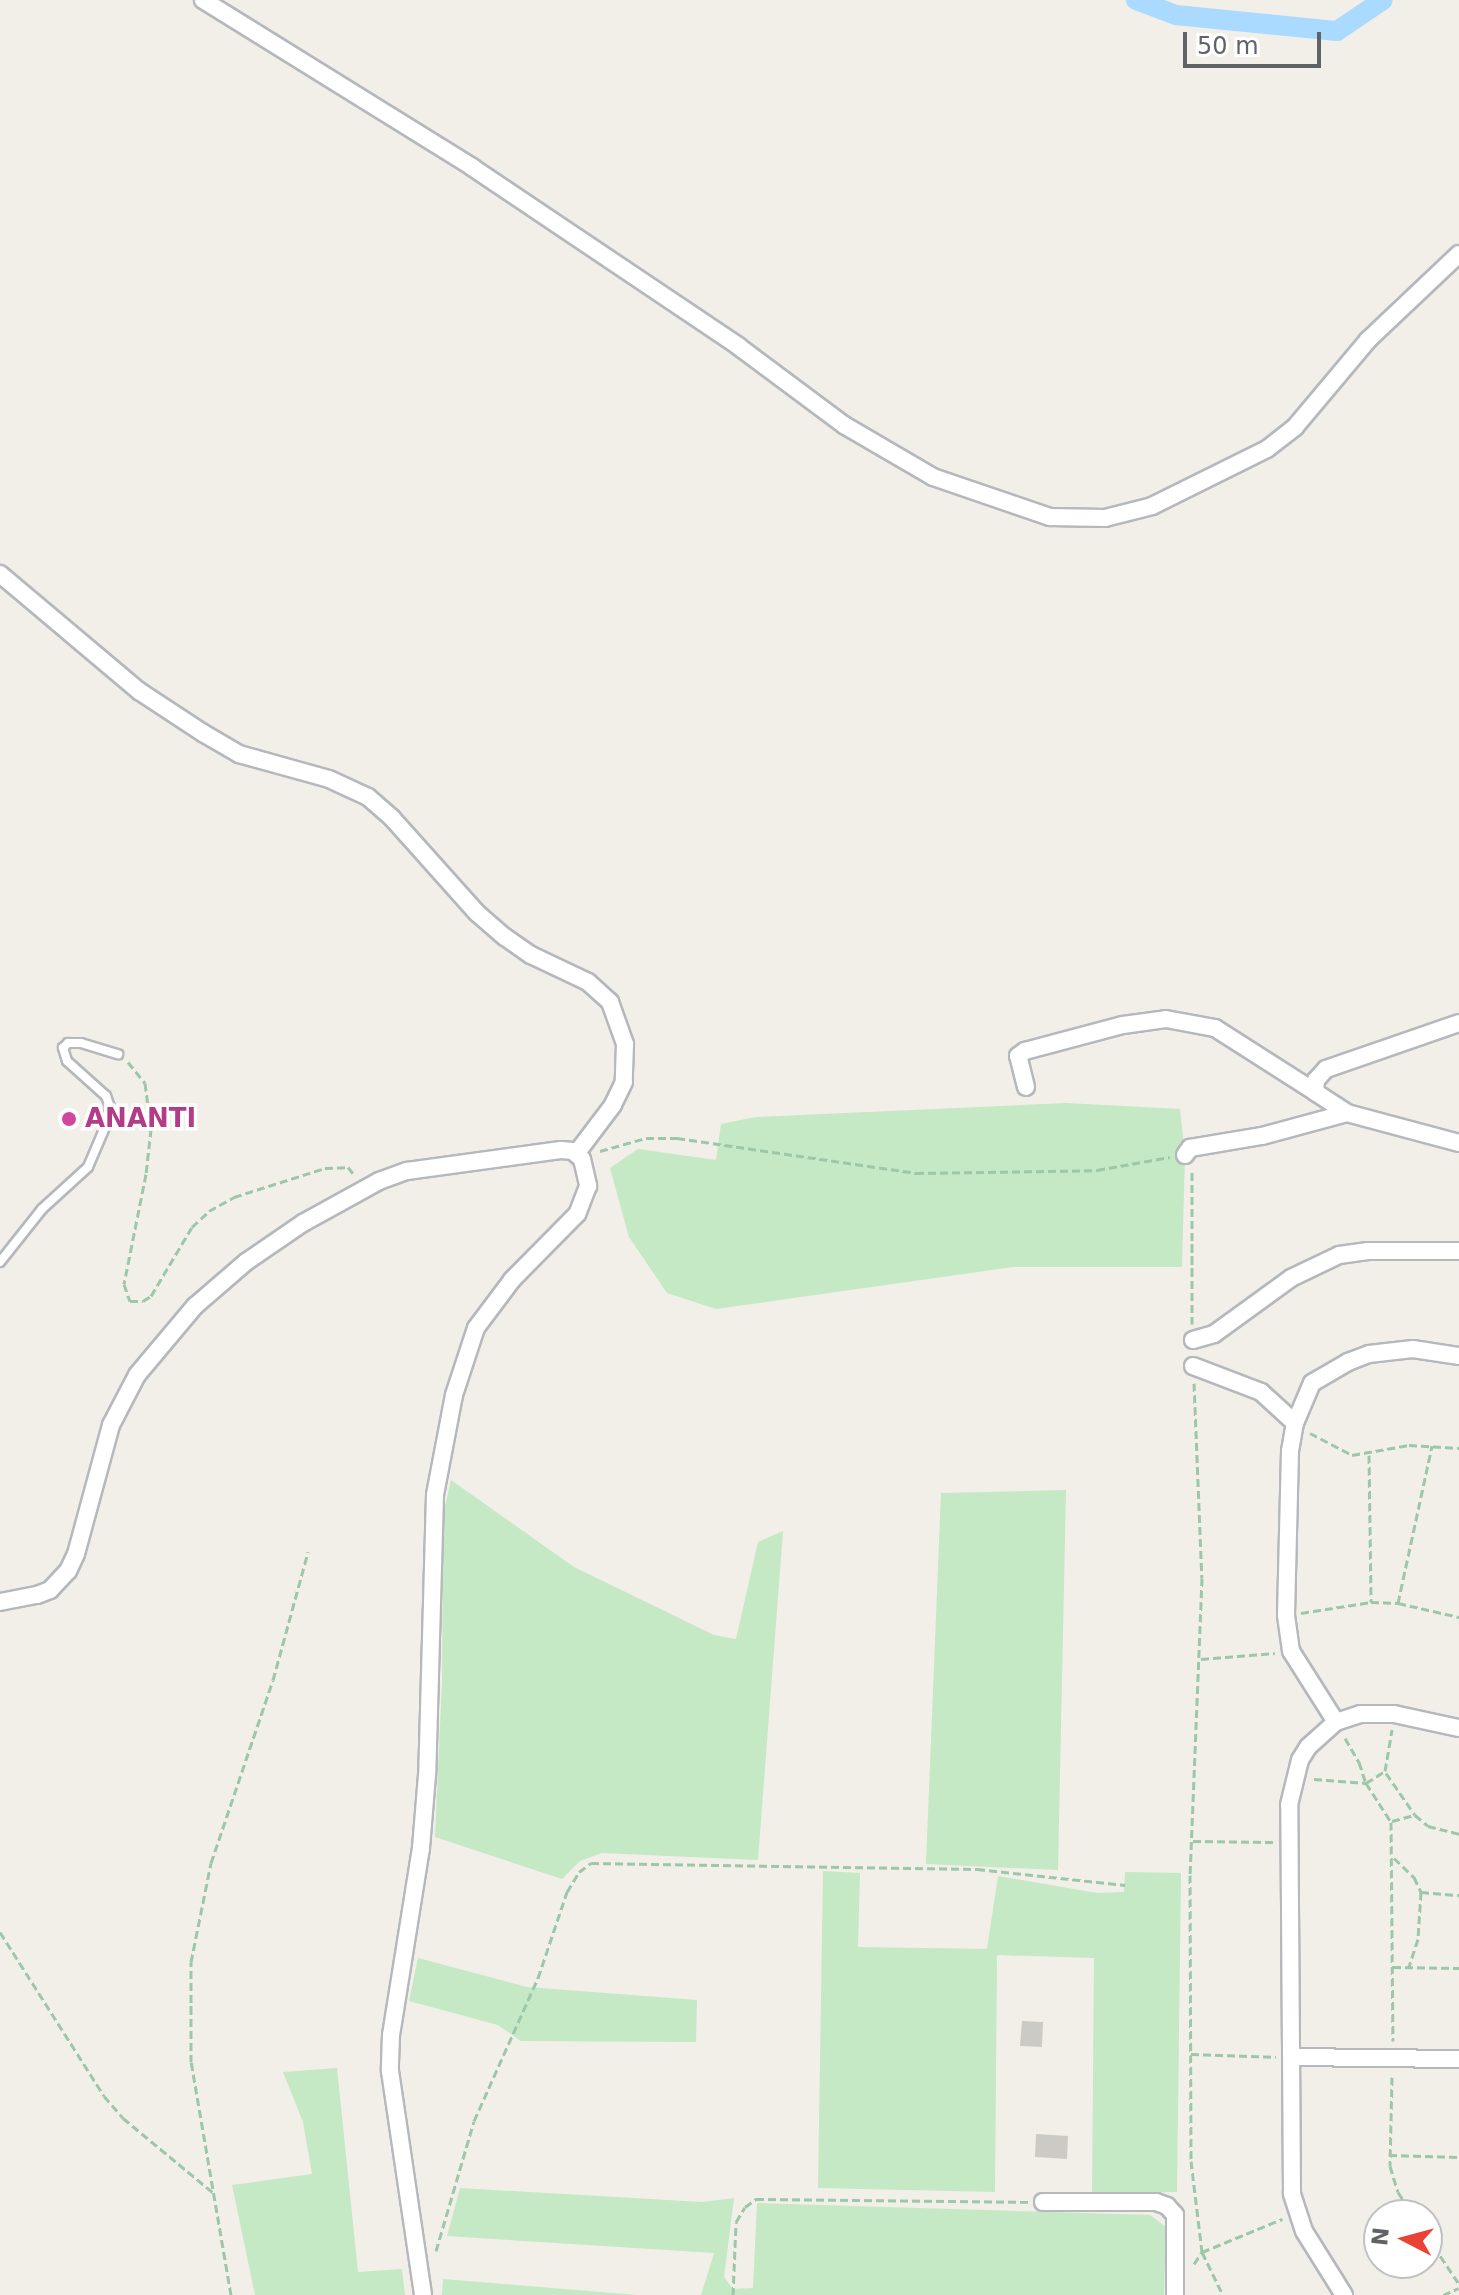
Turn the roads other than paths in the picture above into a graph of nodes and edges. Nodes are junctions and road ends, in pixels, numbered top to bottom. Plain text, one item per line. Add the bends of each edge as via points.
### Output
1 (203, 0) edge
2 (1459, 254) edge
3 (0, 574) edge
4 (1459, 1023) edge
5 (118, 1054) road end
6 (1026, 1087) dead end
7 (1315, 1092) junction
8 (1347, 1113) junction
9 (1459, 1143) edge
10 (1188, 1152) road end
11 (579, 1156) junction
12 (1459, 1251) edge
13 (0, 1262) edge
14 (1193, 1340) road end
15 (1459, 1356) edge
16 (1193, 1366) road end
17 (1295, 1423) junction
18 (0, 1602) edge
19 (1336, 1722) junction
20 (1459, 1728) edge
21 (1292, 2057) junction
22 (1459, 2059) edge
23 (1043, 2202) road end
24 (423, 2295) edge
25 (1175, 2295) edge
26 (1344, 2295) edge

1 - 2 street via 472,167 738,346 844,425 933,477 1050,517 1105,518 1152,506 1267,449 1295,427 1368,340
3 - 11 street via 139,691 203,733 239,754 329,779 368,797 505,937 588,982 610,1002 625,1044 624,1082
4 - 7 street via 1326,1069 1316,1080
5 - 13 lane via 81,1043 63,1048 67,1061 106,1096 108,1120 83,1172 42,1209
6 - 7 street via 1018,1056 1025,1051 1166,1019 1215,1028
7 - 8 street
8 - 9 street
8 - 10 street
11 - 18 street via 561,1150 407,1171 362,1190 276,1240 219,1284 173,1329 137,1375 111,1425 68,1571 50,1590
11 - 24 street via 588,1186 577,1214 512,1280 476,1328 454,1395 437,1479 421,1848 390,2047
12 - 14 street via 1339,1255 1291,1278 1214,1334
15 - 17 street via 1413,1349 1348,1362 1312,1383
16 - 17 street via 1261,1392
17 - 19 street via 1286,1615 1291,1651
19 - 20 street via 1361,1714 1394,1714
19 - 21 street via 1308,1747 1289,1805
21 - 22 street
21 - 26 street via 1290,2152 1296,2213
23 - 25 street via 1167,2206 1175,2215

